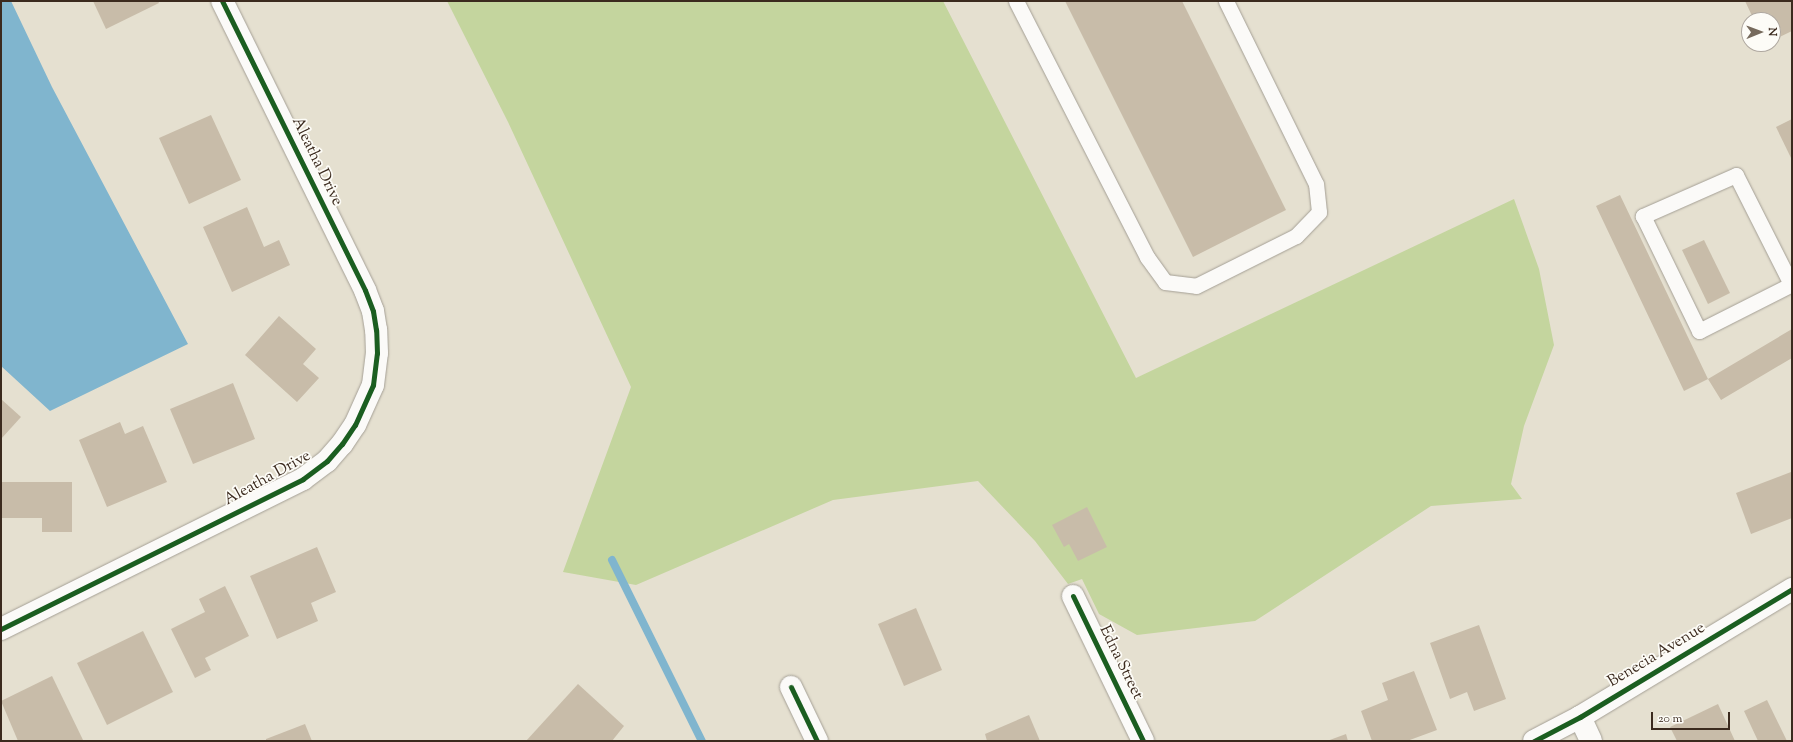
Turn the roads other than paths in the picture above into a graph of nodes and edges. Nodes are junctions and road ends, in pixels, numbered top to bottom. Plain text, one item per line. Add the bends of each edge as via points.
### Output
1 (222, 1) edge
2 (1016, 1) edge
3 (1226, 1) edge
4 (1792, 284) edge
5 (1792, 589) edge
6 (1074, 596) dead end
7 (1, 629) edge
8 (791, 687) dead end
9 (1580, 718) junction
10 (817, 741) edge
11 (1143, 741) edge
12 (1534, 741) edge
13 (1591, 741) edge

1 - 7 street, Aleatha Drive via 373,310 377,353 370,392 355,425 342,444 327,461 303,479
2 - 3 lane via 1147,257 1165,282 1196,286 1296,236 1319,212 1316,184
4 - 4 lane via 1699,331 1643,216 1736,175
5 - 9 street, Benecia Avenue
6 - 11 street, Edna Street
8 - 10 street
9 - 12 street, Benecia Avenue
9 - 13 street

